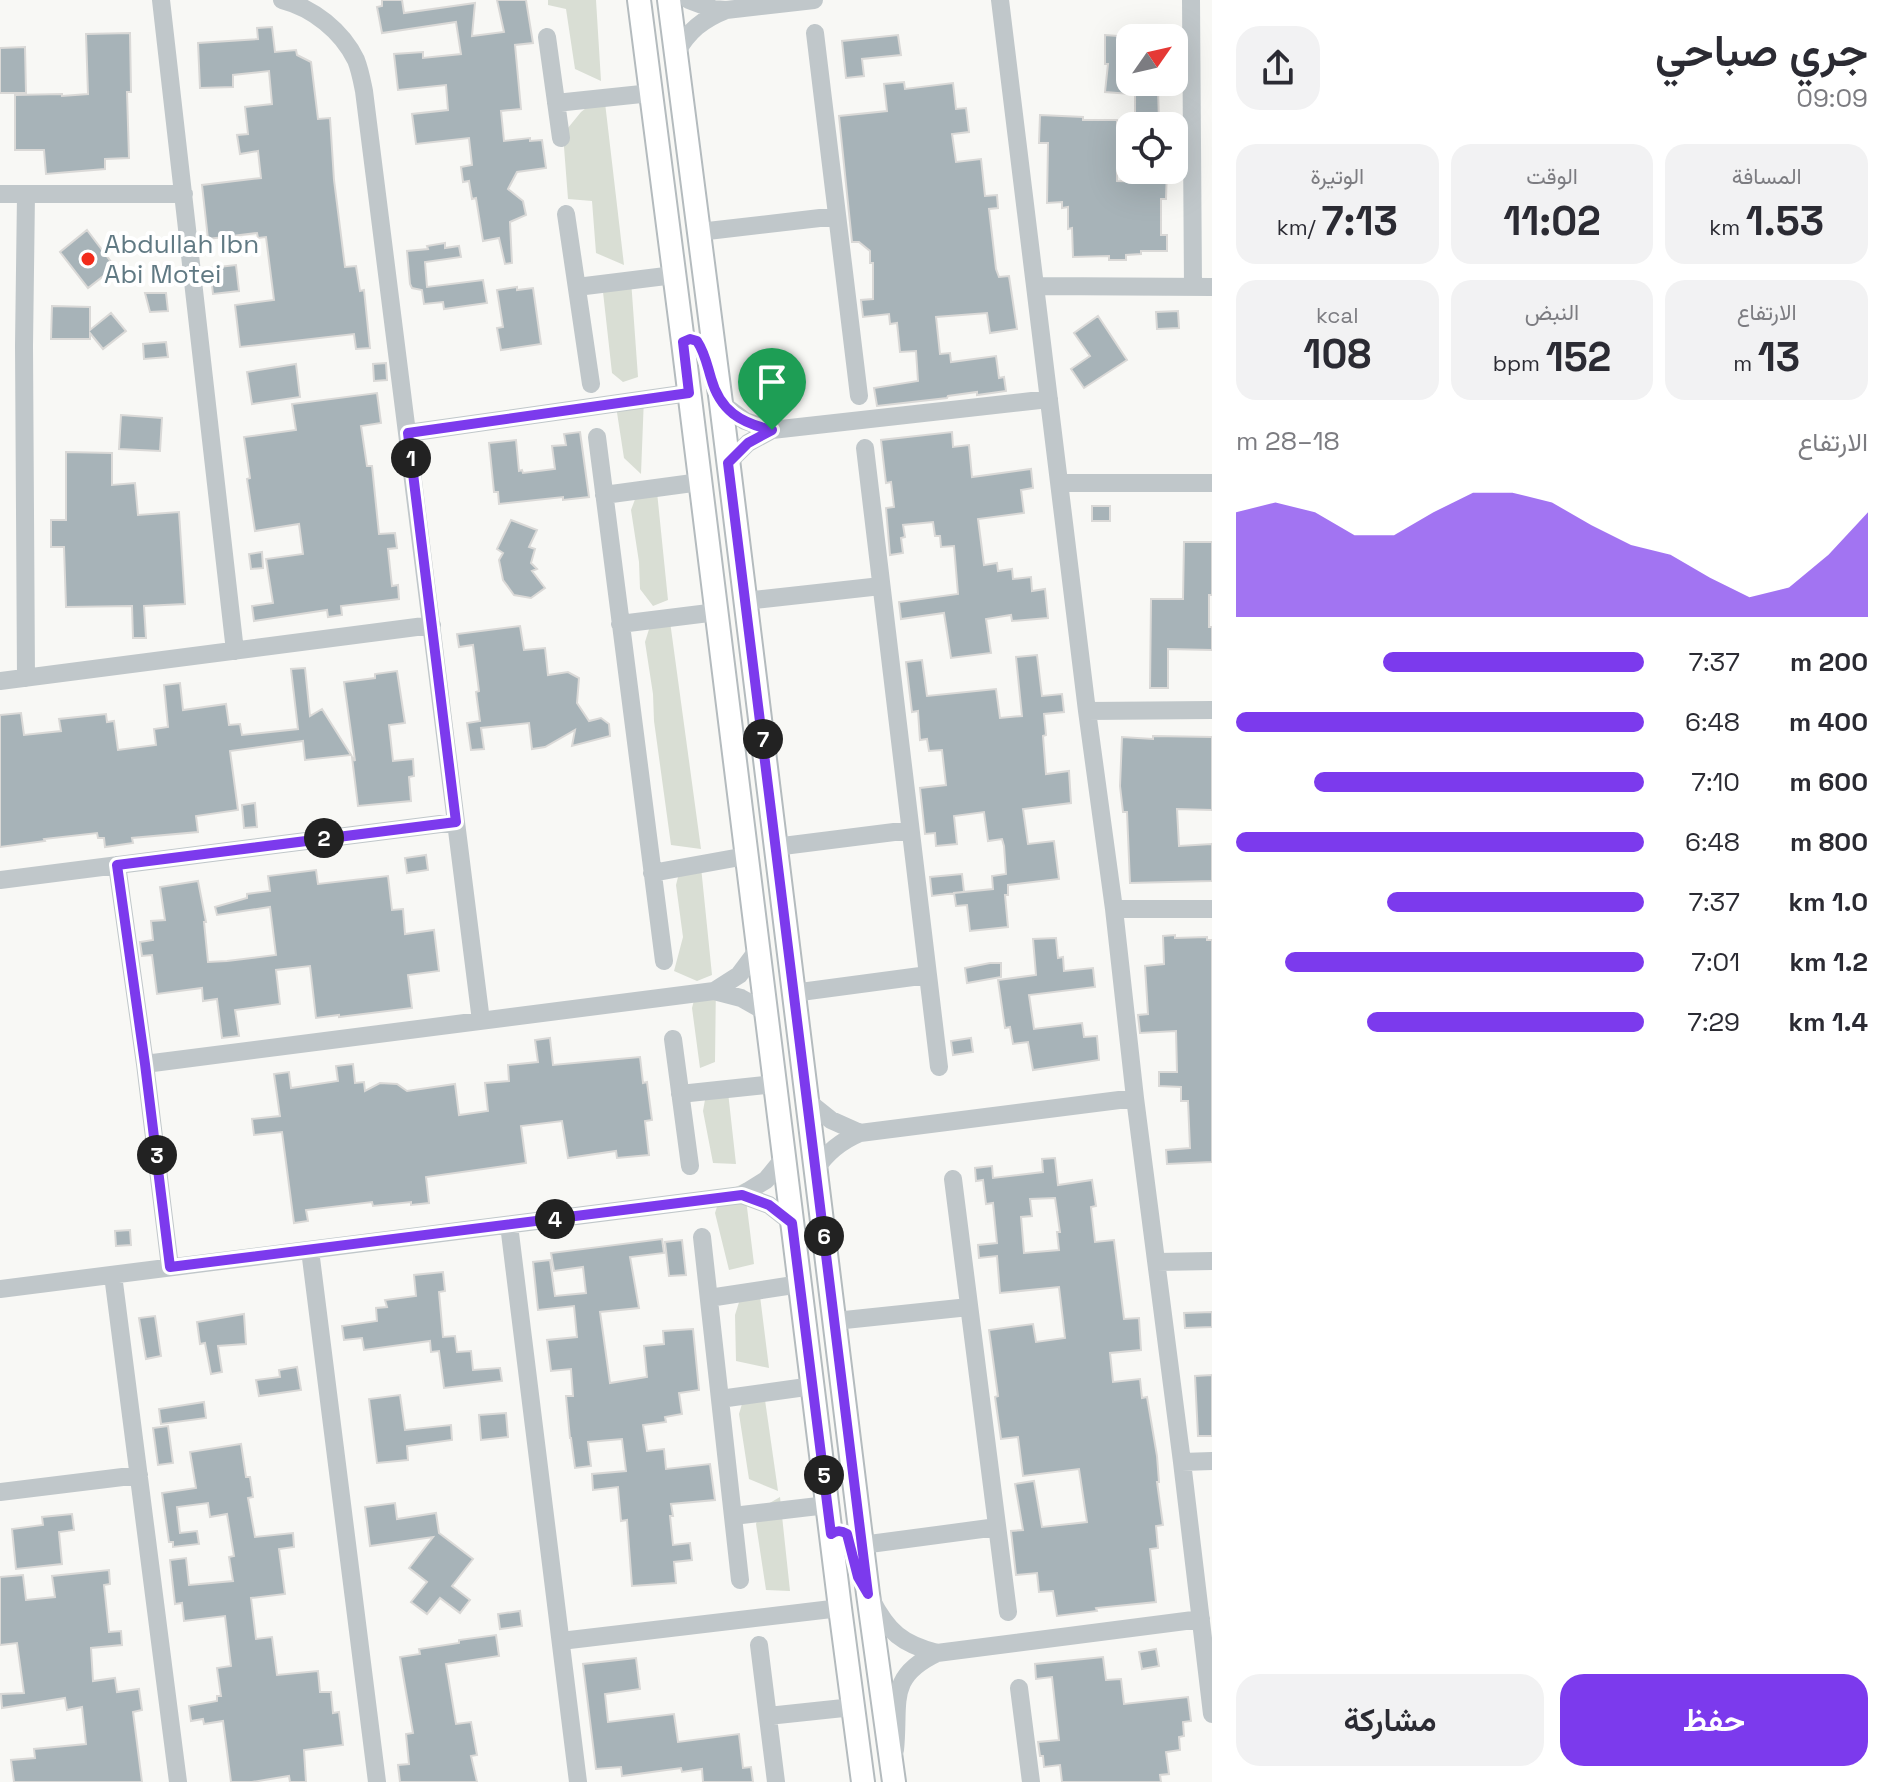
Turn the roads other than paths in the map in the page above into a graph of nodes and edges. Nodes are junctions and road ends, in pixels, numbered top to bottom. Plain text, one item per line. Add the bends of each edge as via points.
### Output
1 (161, 0) edge
2 (282, 0) edge
3 (311, 0) edge
4 (639, 0) edge
5 (669, 0) edge
6 (689, 0) edge
7 (814, 0) edge
8 (1000, 0) edge
9 (1191, 0) edge
10 (726, 10) junction
11 (815, 33) dead end
12 (547, 37) dead end
13 (676, 53) junction
14 (364, 91) junction
15 (651, 93) junction
16 (556, 103) junction
17 (561, 138) dead end
18 (0, 194) edge
19 (26, 194) junction
20 (184, 194) junction
21 (566, 214) dead end
22 (837, 216) junction
23 (699, 232) junction
24 (674, 275) junction
25 (1037, 286) junction
26 (577, 287) junction
27 (1202, 287) edge
28 (683, 342) junction
29 (591, 384) dead end
30 (689, 393) junction
31 (859, 396) dead end
32 (1049, 399) junction
33 (721, 403) junction
34 (772, 430) junction
35 (408, 433) junction
36 (597, 437) dead end
37 (865, 448) dead end
38 (728, 463) junction
39 (700, 482) junction
40 (1059, 483) junction
41 (1212, 483) edge
42 (604, 495) junction
43 (881, 586) junction
44 (745, 601) junction
45 (717, 612) junction
46 (620, 624) junction
47 (432, 625) junction
48 (235, 651) junction
49 (722, 657) junction
50 (26, 678) junction
51 (0, 681) edge
52 (1212, 710) edge
53 (1087, 711) junction
54 (763, 741) junction
55 (456, 822) junction
56 (910, 830) junction
57 (775, 847) junction
58 (746, 856) junction
59 (117, 865) junction
60 (652, 873) junction
61 (0, 880) edge
62 (1114, 909) junction
63 (1212, 909) edge
64 (757, 951) junction
65 (664, 961) dead end
66 (928, 975) junction
67 (714, 991) junction
68 (793, 993) junction
69 (766, 1012) junction
70 (481, 1021) junction
71 (673, 1039) dead end
72 (145, 1064) junction
73 (939, 1067) dead end
74 (775, 1084) junction
75 (680, 1094) junction
76 (1135, 1098) junction
77 (806, 1100) junction
78 (860, 1133) junction
79 (784, 1158) junction
80 (690, 1166) dead end
81 (816, 1169) junction
82 (953, 1179) dead end
83 (742, 1195) junction
84 (792, 1223) junction
85 (509, 1225) junction
86 (702, 1237) dead end
87 (310, 1250) junction
88 (1212, 1261) edge
89 (1157, 1262) junction
90 (170, 1267) junction
91 (113, 1275) junction
92 (800, 1284) junction
93 (0, 1289) edge
94 (709, 1298) junction
95 (969, 1307) junction
96 (835, 1321) junction
97 (813, 1386) junction
98 (720, 1399) junction
99 (1212, 1461) edge
100 (1182, 1462) junction
101 (139, 1475) junction
102 (0, 1492) edge
103 (827, 1505) junction
104 (733, 1516) junction
105 (997, 1527) junction
106 (831, 1534) junction
107 (862, 1545) junction
108 (740, 1580) dead end
109 (868, 1594) junction
110 (840, 1608) junction
111 (1008, 1612) dead end
112 (1201, 1619) junction
113 (561, 1641) junction
114 (759, 1645) dead end
115 (937, 1653) junction
116 (1019, 1688) dead end
117 (853, 1707) junction
118 (1212, 1714) edge
119 (768, 1716) junction
120 (893, 1779) edge
121 (178, 1782) edge
122 (377, 1782) edge
123 (578, 1782) edge
124 (776, 1782) edge
125 (863, 1782) edge
126 (1031, 1782) edge

1 - 20 street
2 - 14 street via 317,16 340,36 357,62
3 - 14 street via 332,11 355,37 366,70
4 - 15 main road
5 - 13 main road
6 - 10 street
7 - 10 street
8 - 25 street
9 - 27 street
10 - 13 street via 691,31
11 - 22 street
12 - 16 street
13 - 23 main road
14 - 35 street
15 - 16 street
15 - 24 main road
16 - 17 street
18 - 19 street
19 - 20 street
19 - 50 street
20 - 48 street
21 - 26 street
22 - 23 street
22 - 31 street
23 - 33 main road
24 - 26 street
24 - 28 main road
25 - 27 street
25 - 32 street
26 - 29 street
28 - 30 main road
28 - 33 main road via 697,341
30 - 35 street
30 - 39 main road
32 - 34 street
32 - 40 street
33 - 34 street via 745,421
33 - 38 main road
34 - 38 street
35 - 47 street
36 - 42 street
37 - 43 street
38 - 44 main road
39 - 42 street
39 - 45 main road
40 - 41 street
40 - 53 street
42 - 46 street
43 - 44 street
43 - 56 street
44 - 54 main road
45 - 46 street
45 - 49 main road
46 - 60 street
47 - 48 street
47 - 55 street
48 - 50 street
49 - 54 main road via 748,742
49 - 58 main road
50 - 51 street
52 - 53 street
53 - 62 street
54 - 57 main road
55 - 59 street
55 - 70 street
56 - 57 street
56 - 66 street
57 - 68 main road
58 - 60 street
58 - 64 main road
59 - 61 street
59 - 72 street
60 - 65 street
62 - 63 street
62 - 76 street
64 - 67 street via 739,975
64 - 69 main road
66 - 68 street
66 - 73 street
67 - 69 street
67 - 70 street
68 - 77 main road
69 - 74 main road
70 - 72 street
71 - 75 street
72 - 90 street
74 - 75 street
74 - 79 main road
75 - 80 street
76 - 78 street
76 - 89 street
77 - 78 street via 831,1120
77 - 81 main road
78 - 81 street via 830,1151
79 - 83 street via 766,1180
79 - 84 main road
81 - 96 main road
82 - 95 street
83 - 84 street via 769,1205
83 - 85 street
84 - 92 main road
85 - 87 street
85 - 113 street
86 - 94 street
87 - 90 street
87 - 122 street
88 - 89 street
89 - 100 street
90 - 91 street
91 - 93 street
91 - 101 street
92 - 94 street
92 - 97 main road
94 - 98 street
95 - 96 street
95 - 105 street
96 - 107 main road
97 - 98 street
97 - 103 main road
98 - 104 street
99 - 100 street
100 - 112 street
101 - 102 street
101 - 121 street
103 - 104 street
103 - 106 main road
104 - 108 street
105 - 107 street
105 - 111 street
106 - 109 main road via 847,1534
106 - 110 main road
107 - 109 main road
109 - 115 street via 894,1634
109 - 120 main road
110 - 113 street
110 - 117 main road
112 - 115 street
112 - 118 street
113 - 123 street
114 - 119 street
115 - 120 street via 907,1672 902,1682
116 - 126 street
117 - 119 street
117 - 125 main road
119 - 124 street

